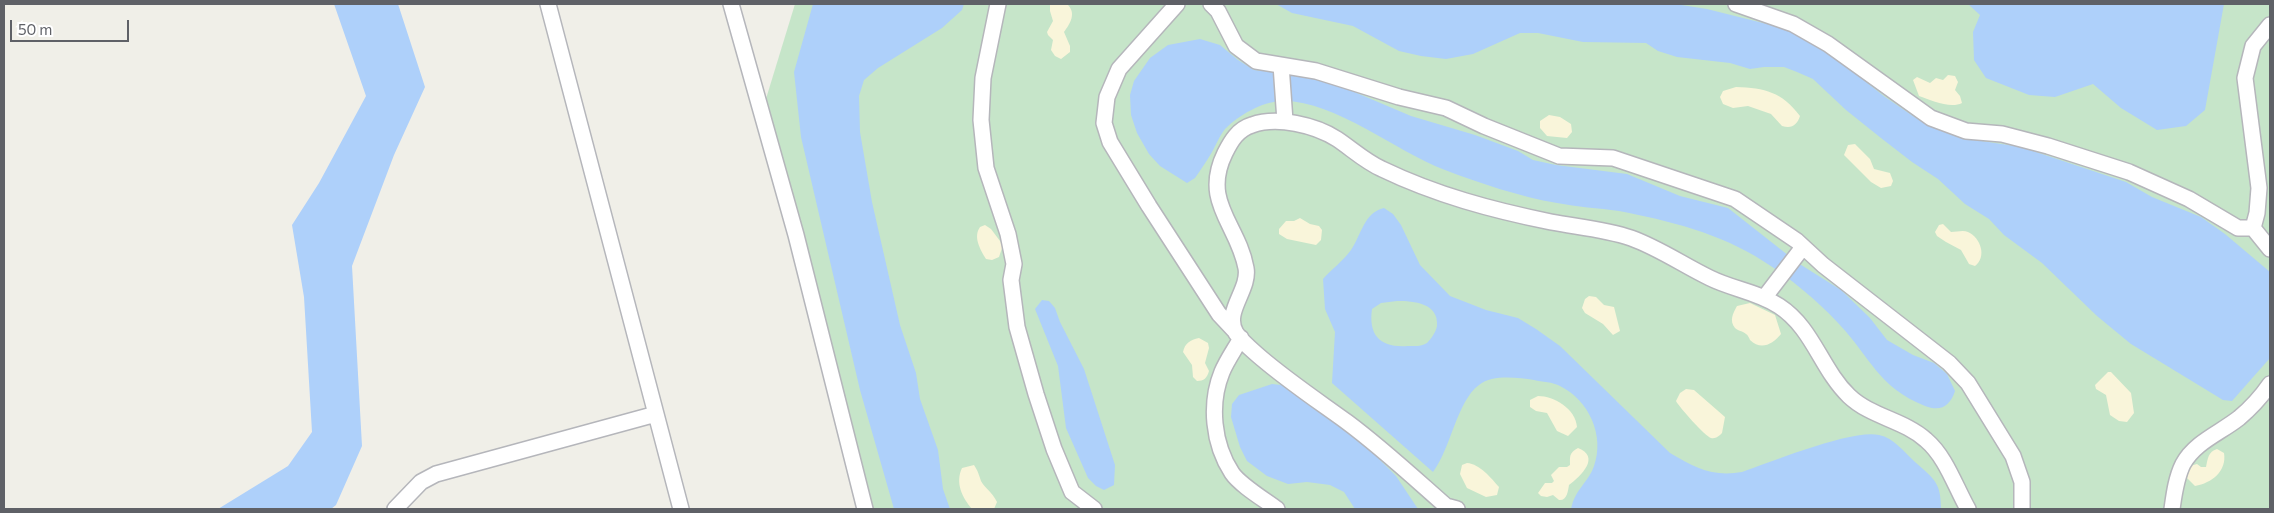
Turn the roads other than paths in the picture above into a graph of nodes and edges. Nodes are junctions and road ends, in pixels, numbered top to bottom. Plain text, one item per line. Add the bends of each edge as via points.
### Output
1 (548, 4) edge
2 (731, 4) edge
3 (998, 4) edge
4 (1177, 4) edge
5 (1211, 4) edge
6 (1736, 4) edge
7 (2270, 25) edge
8 (1281, 67) junction
9 (1285, 117) junction
10 (2253, 228) junction
11 (1802, 249) junction
12 (2270, 249) edge
13 (1765, 297) junction
14 (1238, 334) junction
15 (2270, 384) edge
16 (656, 414) junction
17 (396, 509) edge
18 (681, 509) edge
19 (865, 509) edge
20 (1094, 509) edge
21 (1278, 509) edge
22 (1457, 509) edge
23 (1968, 509) edge
24 (2022, 509) edge
25 (2172, 509) edge

1 - 16 street
2 - 19 street via 796,235
3 - 20 street via 983,78 981,120 986,168 1008,234 1014,264 1011,280 1017,327 1036,394 1072,492
4 - 14 street via 1119,69 1106,97 1104,123 1110,142 1148,206 1214,307
5 - 8 street via 1236,46 1256,61
6 - 10 street via 1793,24 1828,44 1931,118 1966,131 2002,134 2048,146 2129,172 2189,199 2238,228
7 - 10 street via 2253,46 2245,78 2259,188
8 - 9 street
8 - 11 street via 1316,71 1400,98 1446,108 1559,156 1612,158 1735,198
9 - 13 street via 1332,136 1379,168 1472,205 1630,238 1712,279
9 - 14 street via 1251,125 1232,138 1220,163 1216,194 1241,247 1247,273 1244,289 1233,312
10 - 12 street
11 - 13 street
11 - 24 street via 1949,364 1968,383 2013,456 2022,482
13 - 23 street via 1808,334 1837,383 1852,399 1924,438 1938,452
14 - 21 street via 1222,372 1214,419 1221,447 1233,474
14 - 22 street via 1282,376 1384,450 1446,506
15 - 25 street via 2261,397 2238,418 2201,443 2183,464
16 - 17 street via 436,474 421,482
16 - 18 street

